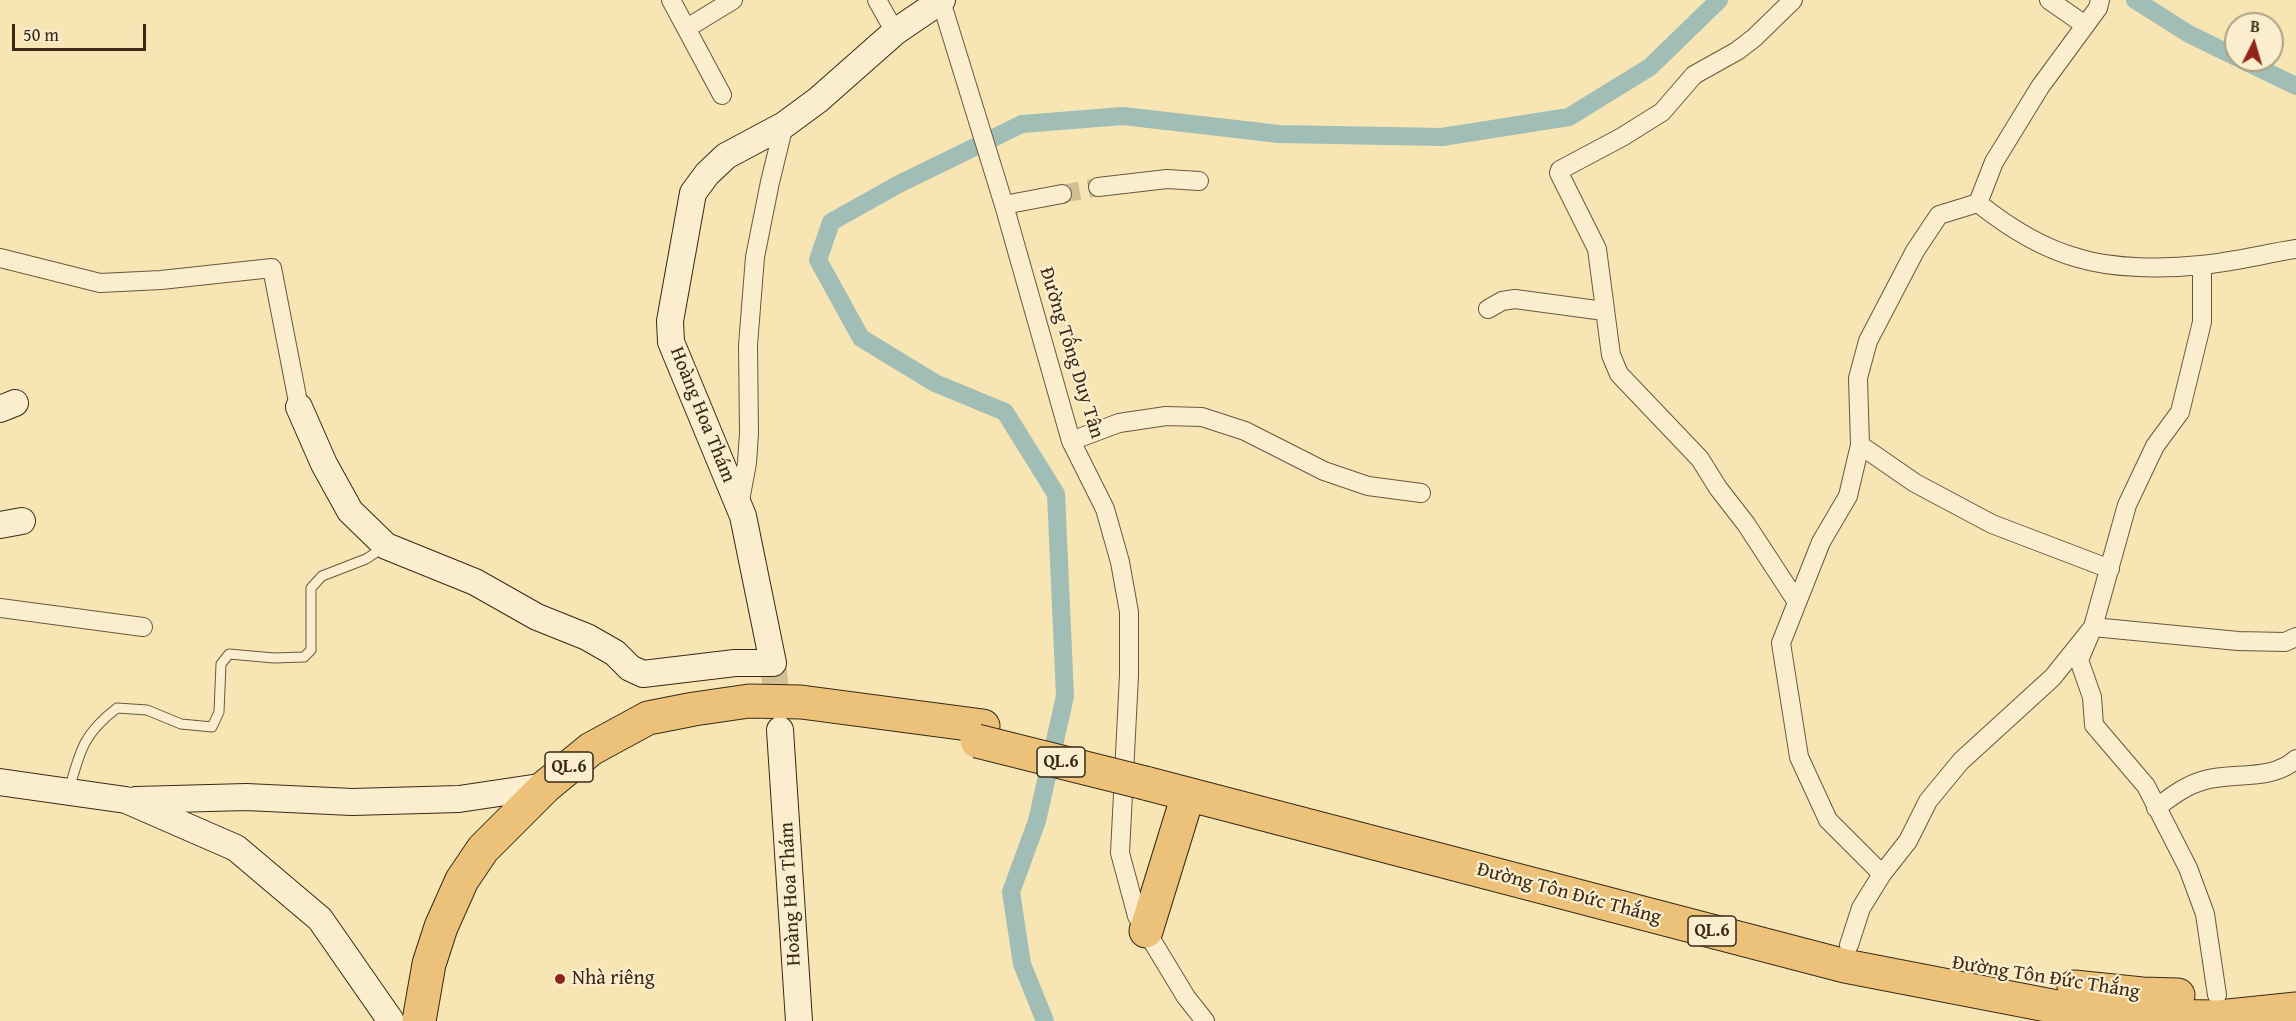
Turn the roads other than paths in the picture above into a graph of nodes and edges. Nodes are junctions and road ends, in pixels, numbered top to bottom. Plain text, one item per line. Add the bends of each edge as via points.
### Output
1 (671, 0) edge
2 (733, 0) edge
3 (877, 0) edge
4 (941, 0) edge
5 (1793, 0) edge
6 (2049, 0) edge
7 (2099, 4) edge
8 (2085, 25) junction
9 (687, 27) junction
10 (895, 32) junction
11 (722, 95) dead end
12 (784, 125) junction
13 (1199, 181) dead end
14 (1098, 187) tunnel mouth
15 (1062, 194) tunnel mouth
16 (1978, 203) junction
17 (1004, 205) junction
18 (2296, 249) edge
19 (0, 258) edge
20 (2202, 265) junction
21 (1488, 309) dead end
22 (1604, 311) junction
23 (299, 407) joint
24 (1071, 441) junction
25 (1860, 445) junction
26 (1421, 493) dead end
27 (739, 506) junction
28 (386, 546) junction
29 (2110, 569) junction
30 (1797, 602) junction
31 (0, 608) edge
32 (143, 627) dead end
33 (2092, 627) junction
34 (2296, 638) edge
35 (780, 730) tunnel mouth
36 (2296, 759) edge
37 (1146, 776) junction
38 (0, 782) edge
39 (546, 786) junction
40 (68, 792) junction
41 (1188, 795) junction
42 (126, 800) junction
43 (2156, 808) junction
44 (1881, 874) junction
45 (1146, 931) junction
46 (1849, 945) junction
47 (2217, 995) junction
48 (2292, 1013) edge
49 (2062, 1014) edge
50 (391, 1021) edge
51 (419, 1021) edge
52 (799, 1021) edge
53 (1206, 1021) edge

1 - 9 street
2 - 9 street
3 - 10 street
4 - 10 street, Hoàng Hoa Thám
4 - 17 street, Đường Tống Duy Tân
5 - 22 street via 1737,51 1694,75 1662,112 1559,171 1597,249
6 - 8 street
7 - 8 street
8 - 16 street via 2040,87 1994,162
9 - 11 street
10 - 12 street, Hoàng Hoa Thám
12 - 27 street via 755,257 748,345 749,433
12 - 27 street, Hoàng Hoa Thám via 726,156 693,193 670,321 671,342
13 - 14 street via 1167,179
15 - 17 street
16 - 20 street via 2006,225 2078,259 2124,266
16 - 25 street via 1939,215 1915,251 1868,341 1858,378
17 - 24 street, Đường Tống Duy Tân
18 - 20 street
19 - 23 street via 100,284 272,268
20 - 29 street via 2202,322 2180,412 2155,446 2127,505
21 - 22 street via 1515,299
22 - 30 street via 1611,355 1619,374 1700,459
23 - 28 street via 350,511
24 - 26 street via 1119,423 1166,416 1202,417 1245,431 1324,471 1368,486
24 - 45 street, Đường Tống Duy Tân via 1105,509 1129,612 1120,853 1137,916
25 - 29 street via 1915,483 1992,524
25 - 30 street via 1848,496 1821,542
27 - 28 street, Hoàng Hoa Thám via 773,663 735,663 643,674 587,637 537,617 475,582
28 - 40 lane via 366,559 322,576 311,588 310,650 304,657 229,654 221,664 219,712 212,727 181,724 147,710 117,708 99,722 82,746
29 - 33 street
30 - 44 street via 1781,643 1799,757 1828,820
31 - 32 street
33 - 34 street via 2238,641 2285,642
33 - 43 street via 2079,660 2092,697 2094,725 2146,786
33 - 44 street via 2053,677 1961,761 1928,801 1908,841
35 - 52 street, Hoàng Hoa Thám
36 - 43 street via 2281,769 2206,780 2181,790
37 - 39 highway, Đường Tôn Đức Thắng / QL.6, bridge via 980,733 859,709 749,701 648,718 591,749
37 - 41 highway, Đường Tôn Đức Thắng / QL.6
37 - 46 highway, Đường Tôn Đức Thắng / QL.6
38 - 40 street
39 - 42 street via 459,799
39 - 51 highway, Đường Tôn Đức Thắng / QL.6 via 483,849 462,880 429,964
40 - 42 street
41 - 45 highway
41 - 49 highway, Đường Tôn Đức Thắng / QL.6 via 1845,966
42 - 50 street via 236,848 320,919
43 - 47 street via 2188,868 2205,914
44 - 46 street via 1861,908
45 - 53 street, Đường Tống Duy Tân via 1186,997
46 - 47 highway, Đường Tôn Đức Thắng / QL.6 via 2065,986 2142,994
47 - 48 highway, Đường Tôn Đức Thắng / QL.6
48 - 49 highway, Đường Tôn Đức Thắng / QL.6 via 2219,1017

